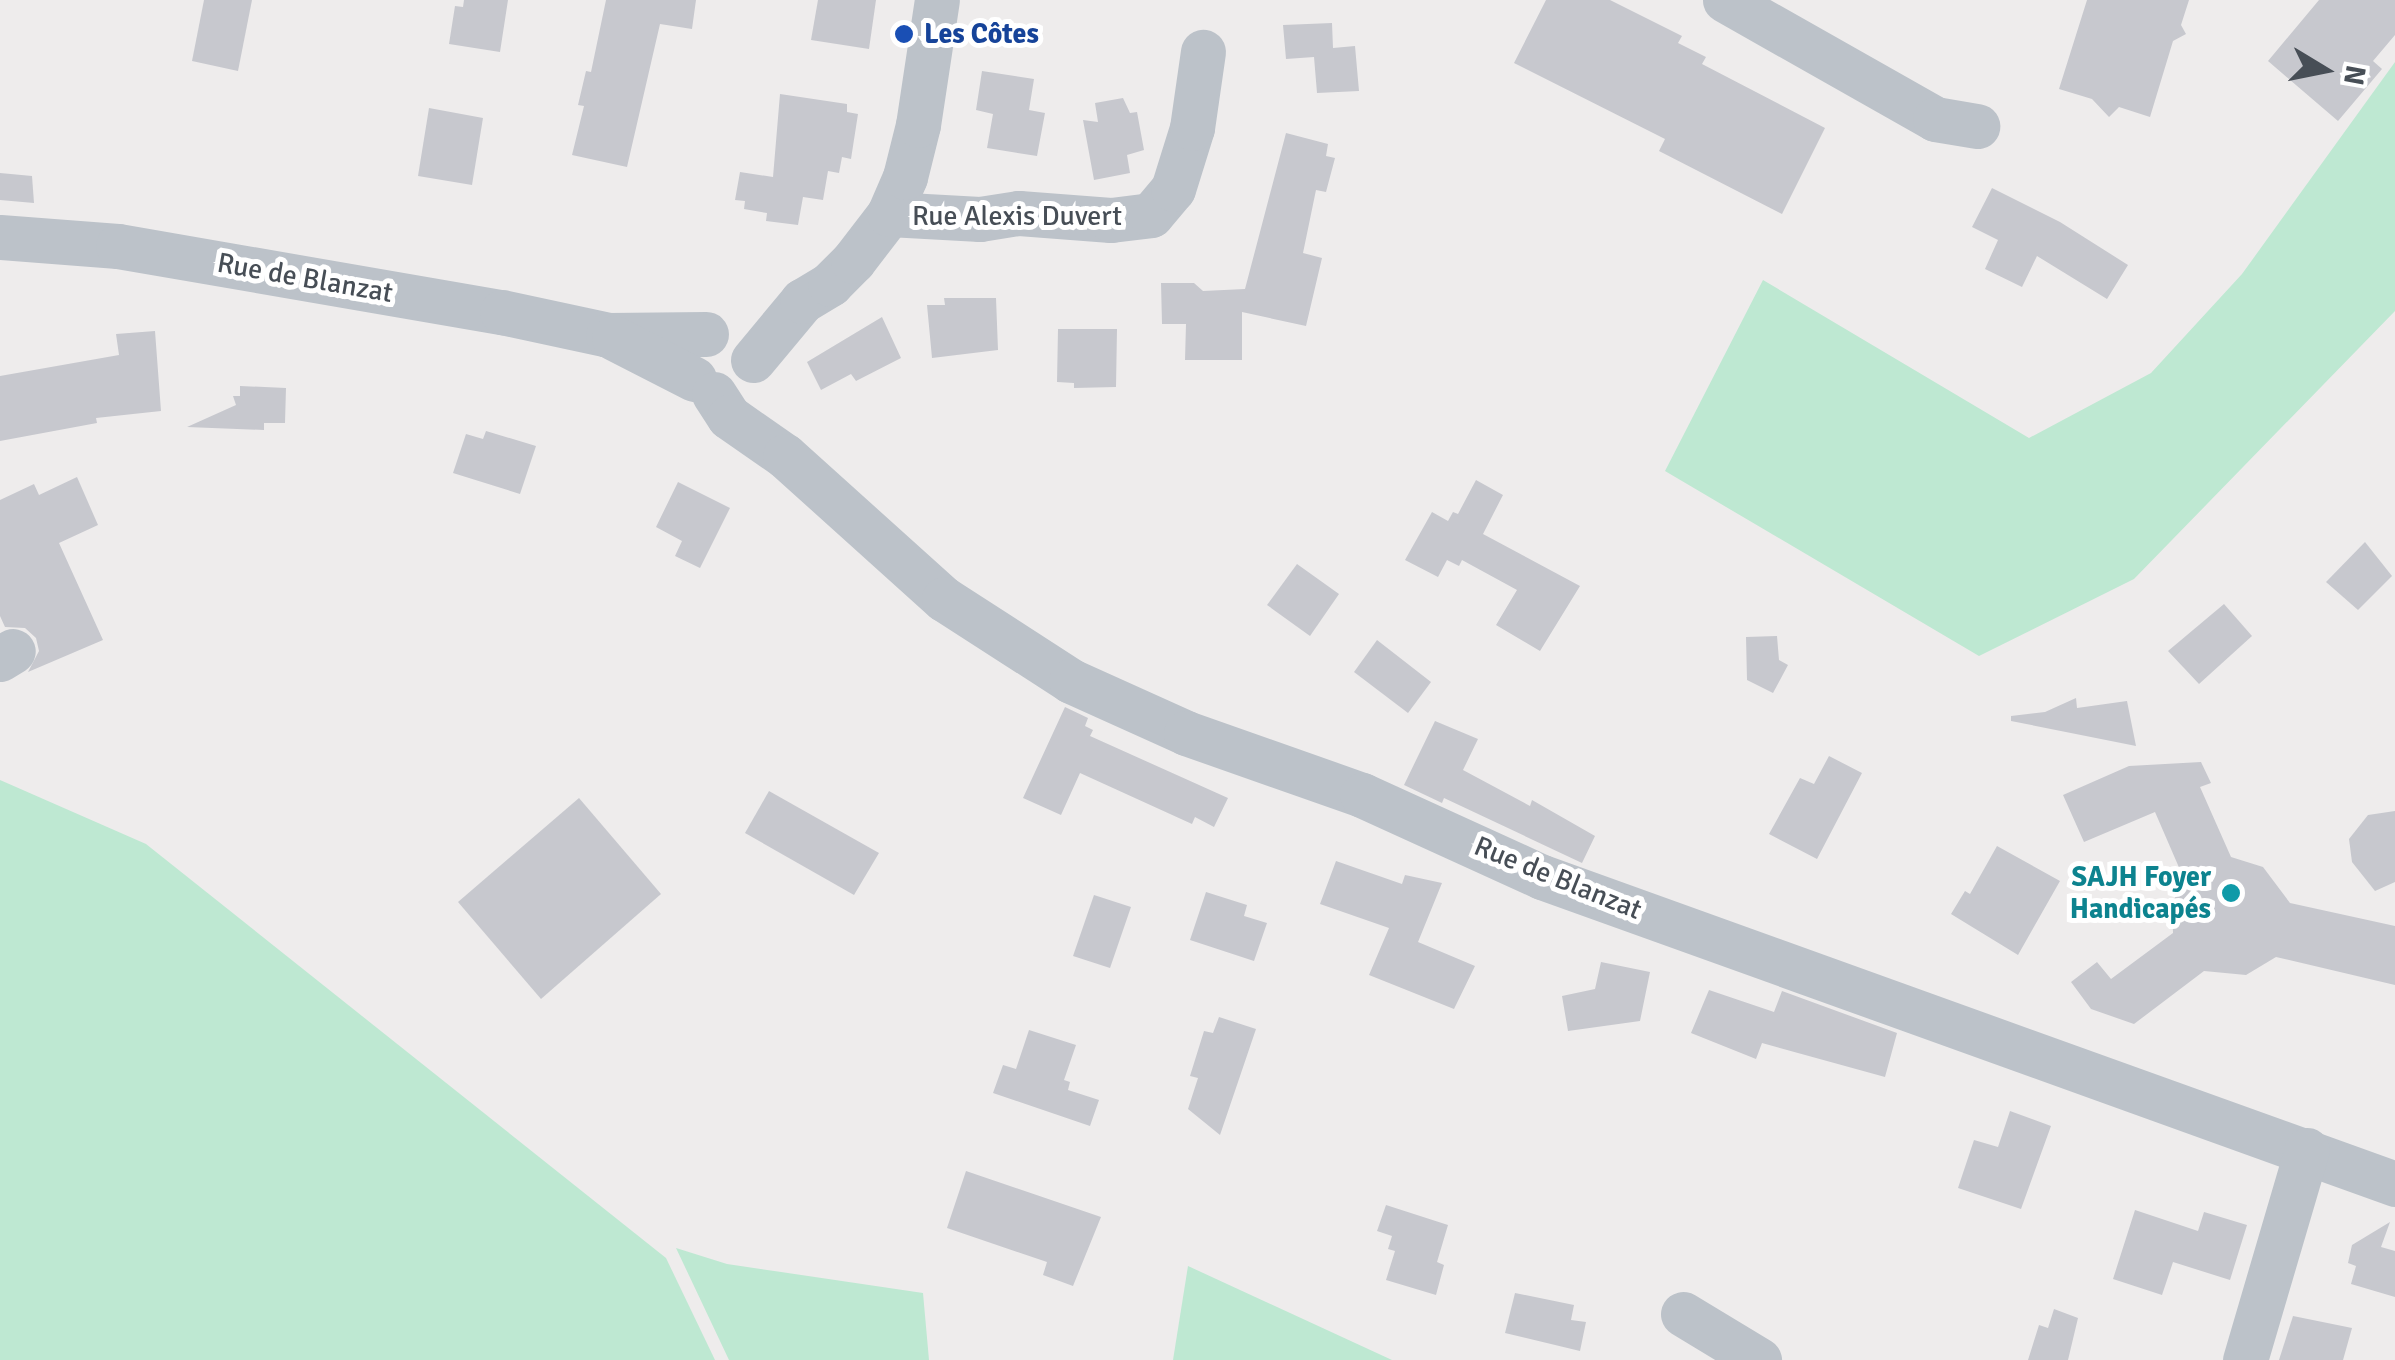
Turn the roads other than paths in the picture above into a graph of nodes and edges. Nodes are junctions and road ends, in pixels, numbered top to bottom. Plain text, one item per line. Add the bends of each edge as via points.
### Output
1 (937, 0) edge
2 (1725, 0) edge
3 (1203, 52) dead end
4 (1978, 126) dead end
5 (889, 214) junction
6 (0, 237) edge
7 (802, 301) junction
8 (711, 332) junction
9 (608, 335) junction
10 (728, 377) junction
11 (2307, 1150) junction
12 (2395, 1184) edge
13 (1684, 1314) dead end
14 (1760, 1360) edge
15 (2246, 1360) edge

1 - 5 street, Rue Alexis Duvert via 918,124
2 - 4 street via 1935,120
3 - 5 street, Rue Alexis Duvert via 1192,128 1173,190 1152,215 1111,220
5 - 7 street, Rue Alexis Duvert via 853,262
6 - 9 street, Rue de Blanzat via 136,249
7 - 8 street, Rue Alexis Duvert
7 - 10 street, Rue Alexis Duvert
8 - 9 street, Rue de Blanzat
8 - 10 street via 744,341
9 - 10 street, Rue de Blanzat
10 - 11 street, Rue de Blanzat via 729,417 785,456 944,599 1087,688 1186,733 1362,795 1542,877
11 - 12 street, Rue de Blanzat
11 - 15 street
13 - 14 street

